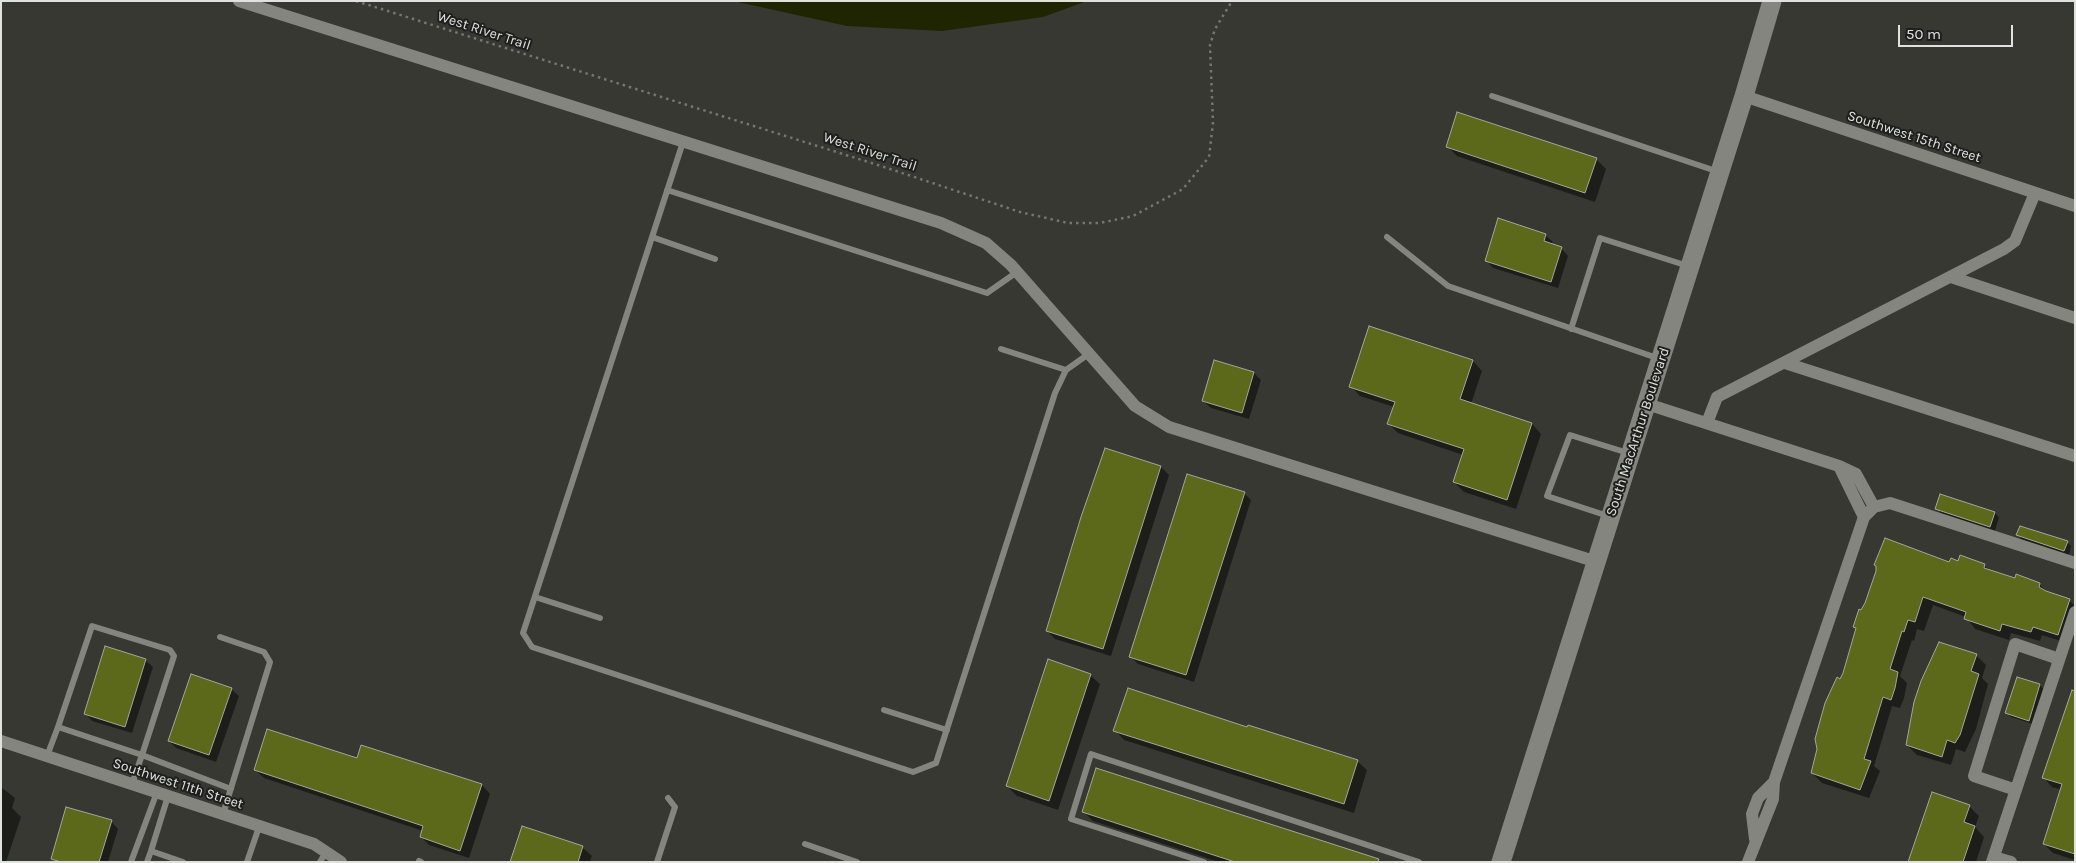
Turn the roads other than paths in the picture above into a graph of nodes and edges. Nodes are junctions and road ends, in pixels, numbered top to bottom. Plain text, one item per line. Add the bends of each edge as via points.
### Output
1 (239, 1) edge
2 (1772, 1) edge
3 (1492, 96) dead end
4 (1744, 96) junction
5 (683, 142) junction
6 (1720, 173) junction
7 (667, 190) junction
8 (2035, 193) junction
9 (2075, 206) edge
10 (652, 237) junction
11 (1387, 237) dead end
12 (715, 259) dead end
13 (1690, 267) junction
14 (1017, 272) junction
15 (1951, 277) junction
16 (2075, 318) edge
17 (1571, 329) junction
18 (1001, 349) dead end
19 (1090, 353) junction
20 (1661, 360) junction
21 (1785, 362) junction
22 (1066, 370) junction
23 (1647, 404) junction
24 (1707, 423) junction
25 (1631, 454) junction
26 (2075, 456) edge
27 (1839, 466) junction
28 (1874, 507) junction
29 (1611, 517) junction
30 (1864, 517) junction
31 (1597, 562) junction
32 (2075, 563) edge
33 (535, 596) junction
34 (2075, 612) edge
35 (600, 618) dead end
36 (220, 637) dead end
37 (2059, 659) junction
38 (884, 710) dead end
39 (58, 727) junction
40 (947, 730) junction
41 (1, 741) edge
42 (142, 755) junction
43 (47, 756) junction
44 (132, 784) junction
45 (231, 789) junction
46 (2016, 790) junction
47 (162, 794) junction
48 (668, 798) dead end
49 (223, 814) junction
50 (259, 826) junction
51 (805, 844) dead end
52 (151, 851) junction
53 (323, 857) edge
54 (1993, 859) edge
55 (131, 862) edge
56 (147, 862) edge
57 (182, 862) edge
58 (247, 862) edge
59 (341, 862) edge
60 (658, 862) edge
61 (857, 862) edge
62 (1204, 862) edge
63 (1419, 862) edge
64 (1501, 862) edge
65 (1748, 862) edge
66 (2011, 862) edge

1 - 5 street
2 - 4 main road, South MacArthur Boulevard
3 - 6 lane
4 - 6 main road, South MacArthur Boulevard
4 - 8 street, Southwest 15th Street
5 - 7 lane
5 - 14 street via 941,223 986,243
6 - 13 main road, South MacArthur Boulevard
7 - 10 lane
7 - 14 lane via 987,293
8 - 9 street, Southwest 15th Street
8 - 15 street via 2015,241
10 - 12 lane
10 - 33 lane
11 - 17 lane via 1448,286
13 - 17 lane via 1600,238
13 - 20 main road, South MacArthur Boulevard
14 - 19 street
15 - 16 street
15 - 21 street
17 - 20 lane
18 - 22 lane
19 - 22 lane
19 - 31 street via 1135,406 1170,427
20 - 23 main road, South MacArthur Boulevard
21 - 24 street via 1717,397
21 - 26 street
22 - 40 lane via 1052,403
23 - 24 street
23 - 25 main road, South MacArthur Boulevard
24 - 27 street
25 - 29 main road, South MacArthur Boulevard
25 - 29 lane via 1570,434 1547,496
27 - 28 street via 1856,474
27 - 30 street
28 - 30 street
28 - 32 street via 1890,503
29 - 31 main road, South MacArthur Boulevard
30 - 65 street via 1774,782 1758,798 1752,814 1755,840
31 - 64 main road, South MacArthur Boulevard
33 - 35 lane
33 - 40 lane via 523,633 532,648 913,772 936,763
34 - 37 street
36 - 45 lane via 264,652 270,662
37 - 46 street
37 - 46 street via 2015,644 1974,776
38 - 40 lane
39 - 42 lane
39 - 42 lane via 92,626 170,650 174,656
39 - 43 lane
41 - 43 street, Southwest 11th Street
42 - 44 lane
42 - 45 lane
43 - 44 street, Southwest 11th Street
44 - 47 street, Southwest 11th Street
45 - 49 lane
46 - 54 street
47 - 49 street, Southwest 11th Street
47 - 52 lane
47 - 55 lane
48 - 60 lane via 675,807
49 - 50 street, Southwest 11th Street
50 - 53 street, Southwest 11th Street via 314,844
50 - 58 lane
51 - 61 lane
52 - 56 lane
52 - 57 lane
53 - 59 street, Southwest 11th Street
54 - 66 street
62 - 63 lane via 1071,819 1091,754

